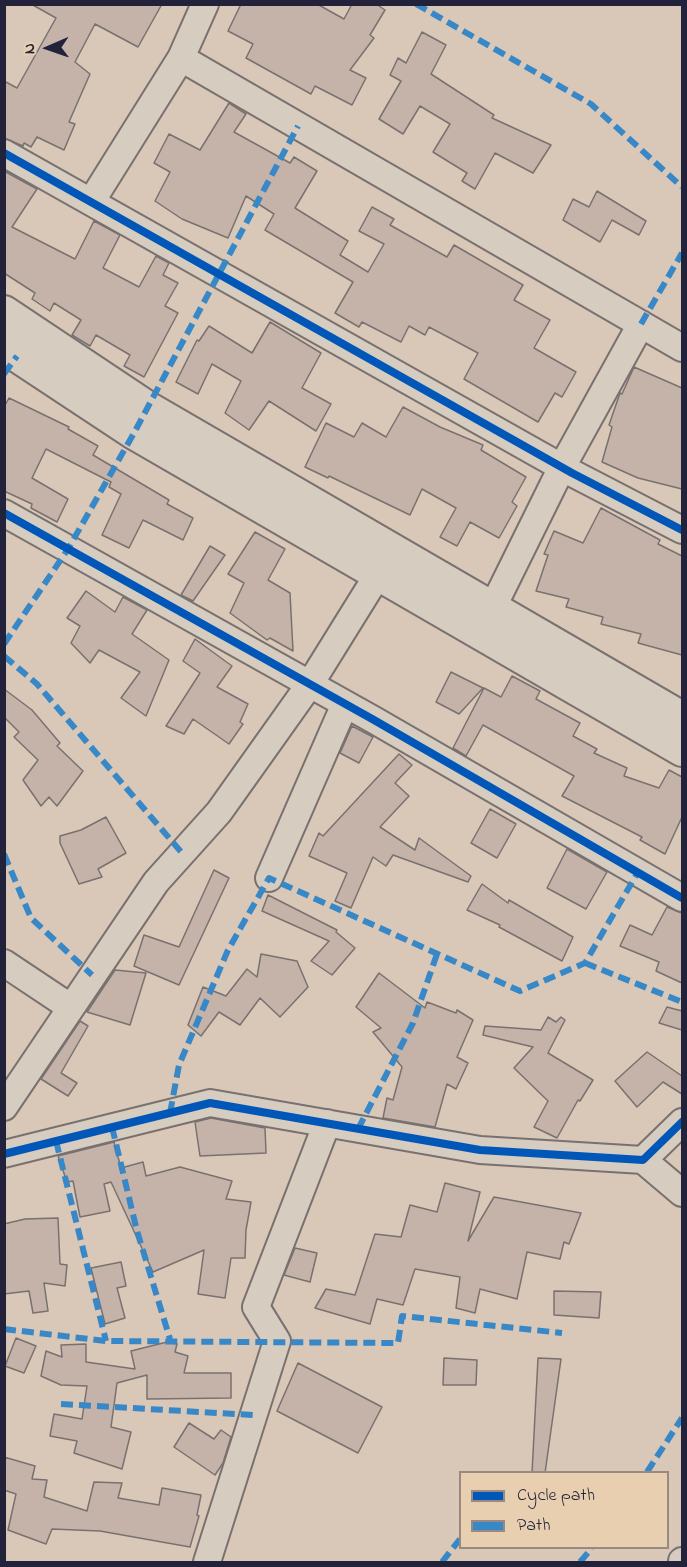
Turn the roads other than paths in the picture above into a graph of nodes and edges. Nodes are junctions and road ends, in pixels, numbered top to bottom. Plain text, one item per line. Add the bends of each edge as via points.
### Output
1 (205, 4) edge
2 (181, 58) junction
3 (4, 153) edge
4 (91, 202) junction
5 (4, 312) edge
6 (641, 324) junction
7 (4, 347) edge
8 (682, 348) edge
9 (562, 467) junction
10 (4, 513) edge
11 (682, 530) edge
12 (386, 562) junction
13 (486, 620) junction
14 (310, 684) junction
15 (345, 704) junction
16 (682, 718) edge
17 (682, 750) edge
18 (269, 878) dead end
19 (682, 898) edge
20 (4, 963) edge
21 (70, 1007) junction
22 (4, 1107) edge
23 (682, 1122) edge
24 (327, 1123) junction
25 (4, 1154) edge
26 (643, 1160) junction
27 (682, 1193) edge
28 (207, 1563) edge

1 - 2 street
2 - 4 street
2 - 6 street
3 - 4 street
4 - 9 street
5 - 12 main road
6 - 8 street
6 - 9 street
7 - 12 main road via 134,434
9 - 11 street
9 - 13 street
10 - 14 street
12 - 13 main road
12 - 14 street
13 - 16 main road
13 - 17 main road
14 - 15 street
14 - 21 street via 219,812 156,882
15 - 18 street
15 - 19 street
20 - 21 street
21 - 22 street
23 - 26 street
24 - 25 street via 210,1103
24 - 26 street via 480,1150
24 - 28 street via 256,1307 277,1341
26 - 27 street

